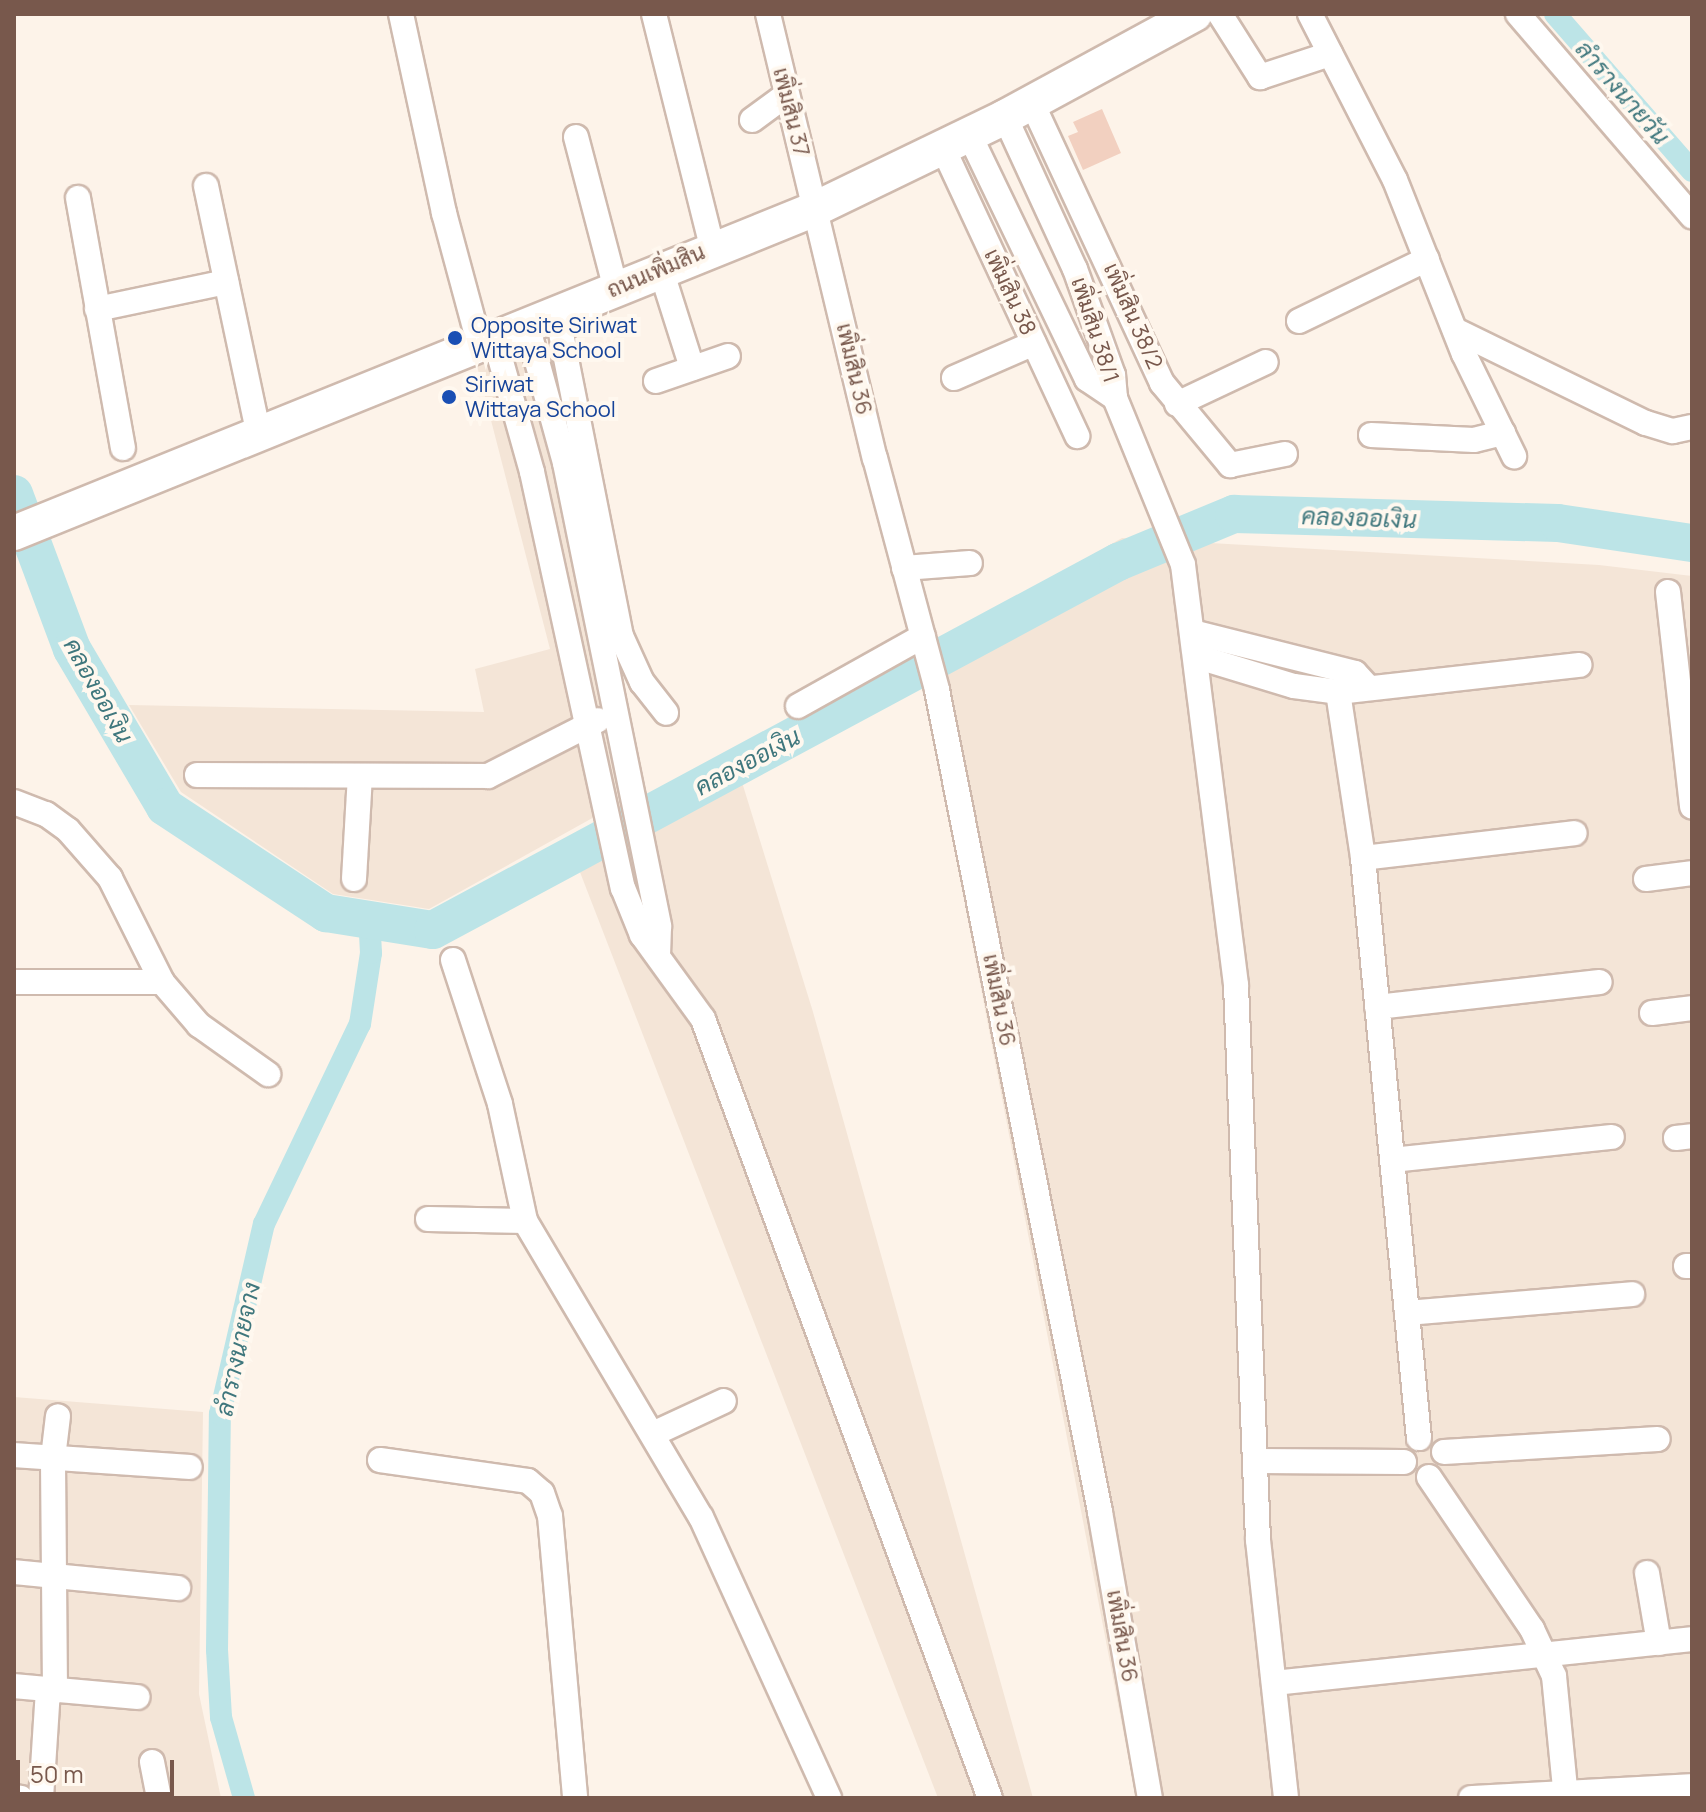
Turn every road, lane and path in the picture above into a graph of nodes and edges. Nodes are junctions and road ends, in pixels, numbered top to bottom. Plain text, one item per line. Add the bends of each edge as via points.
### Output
1 (401, 14) edge
2 (654, 14) edge
3 (768, 14) edge
4 (1195, 14) edge
5 (1220, 14) edge
6 (1310, 14) edge
7 (1518, 14) edge
8 (1154, 24) edge
9 (1330, 54) junction
10 (786, 95) junction
11 (1018, 110) junction
12 (752, 120) dead end
13 (576, 137) dead end
14 (956, 141) junction
15 (206, 186) dead end
16 (78, 198) dead end
17 (815, 209) junction
18 (1692, 216) edge
19 (712, 247) junction
20 (1427, 259) junction
21 (661, 270) junction
22 (226, 282) junction
23 (616, 289) junction
24 (97, 309) junction
25 (1091, 312) junction
26 (542, 319) junction
27 (1299, 321) dead end
28 (1060, 323) junction
29 (1455, 330) junction
30 (487, 343) junction
31 (1034, 343) junction
32 (728, 356) dead end
33 (1266, 362) dead end
34 (692, 368) junction
35 (954, 378) dead end
36 (656, 381) dead end
37 (1115, 398) junction
38 (1177, 404) junction
39 (1692, 427) edge
40 (1503, 433) junction
41 (1371, 435) dead end
42 (259, 436) junction
43 (1077, 436) dead end
44 (123, 448) dead end
45 (1285, 454) dead end
46 (1514, 456) dead end
47 (14, 533) edge
48 (970, 563) dead end
49 (904, 568) junction
50 (1668, 592) dead end
51 (1681, 618) edge
52 (924, 639) junction
53 (1193, 644) junction
54 (1579, 665) dead end
55 (1368, 687) junction
56 (1338, 692) junction
57 (798, 706) dead end
58 (666, 713) dead end
59 (615, 714) junction
60 (587, 724) junction
61 (1688, 745) edge
62 (197, 775) dead end
63 (360, 776) junction
64 (14, 802) edge
65 (1692, 807) edge
66 (1575, 833) dead end
67 (1363, 858) junction
68 (1692, 873) edge
69 (354, 879) dead end
70 (1646, 879) dead end
71 (658, 952) junction
72 (453, 960) dead end
73 (14, 982) edge
74 (162, 982) junction
75 (1600, 982) dead end
76 (1377, 1007) junction
77 (1692, 1008) edge
78 (1652, 1013) dead end
79 (268, 1074) dead end
80 (1612, 1137) dead end
81 (1392, 1160) junction
82 (428, 1219) dead end
83 (525, 1221) junction
84 (1632, 1294) dead end
85 (1407, 1313) junction
86 (724, 1401) dead end
87 (58, 1416) dead end
88 (653, 1434) junction
89 (1419, 1438) junction
90 (1658, 1439) dead end
91 (1444, 1452) junction
92 (14, 1455) edge
93 (53, 1458) junction
94 (380, 1460) dead end
95 (1257, 1461) junction
96 (1404, 1462) junction
97 (190, 1467) dead end
98 (1429, 1477) junction
99 (14, 1572) edge
100 (1647, 1573) dead end
101 (52, 1576) junction
102 (178, 1588) dead end
103 (1692, 1639) edge
104 (1659, 1643) junction
105 (1544, 1654) junction
106 (1274, 1683) junction
107 (14, 1686) edge
108 (52, 1690) junction
109 (138, 1697) dead end
110 (152, 1762) dead end
111 (1692, 1786) edge
112 (1566, 1795) edge
113 (14, 1797) edge
114 (21, 1798) edge
115 (41, 1798) edge
116 (159, 1798) edge
117 (575, 1798) edge
118 (829, 1798) edge
119 (990, 1798) edge
120 (1150, 1798) edge
121 (1286, 1798) edge
122 (1471, 1798) edge

1 - 30 street via 444,213
2 - 19 street
3 - 10 street, เพิ่มสิน 37
4 - 8 street, ถนนเพิ่มสิน
5 - 9 street via 1260,77
6 - 9 street
7 - 18 street
8 - 11 street, ถนนเพิ่มสิน
9 - 20 street via 1395,180
10 - 12 street
10 - 17 street, เพิ่มสิน 37
11 - 14 street, ถนนเพิ่มสิน
11 - 25 street, เพิ่มสิน 38/1
11 - 38 street, เพิ่มสิน 38/2
13 - 23 street
14 - 17 street, ถนนเพิ่มสิน
14 - 28 street, เพิ่มสิน 38/1
14 - 31 street, เพิ่มสิน 38
15 - 22 street
16 - 24 street
17 - 19 street, ถนนเพิ่มสิน
17 - 49 street, เพิ่มสิน 36
19 - 21 street, ถนนเพิ่มสิน
20 - 27 street
20 - 29 street
21 - 23 street, ถนนเพิ่มสิน
21 - 34 street
22 - 24 street
22 - 42 street
23 - 26 street, ถนนเพิ่มสิน
24 - 44 street
25 - 28 street
25 - 37 street, เพิ่มสิน 38/1 via 1113,375
26 - 30 street, ถนนเพิ่มสิน
26 - 58 street via 621,636 642,682
26 - 59 street
28 - 37 street, เพิ่มสิน 38/1 via 1087,379
29 - 39 street via 1646,423 1673,431
29 - 40 street
30 - 42 street, ถนนเพิ่มสิน
30 - 60 street via 532,472
31 - 35 street
31 - 43 street, เพิ่มสิน 38
32 - 34 street
33 - 38 street
34 - 36 street
37 - 53 street via 1183,565
38 - 45 street, เพิ่มสิน 38/2 via 1230,465
40 - 41 street via 1474,440
40 - 46 street
42 - 47 street, ถนนเพิ่มสิน
48 - 49 street
49 - 52 street, เพิ่มสิน 36
50 - 51 street
51 - 61 street
52 - 57 street
52 - 120 street, เพิ่มสิน 36 via 1100,1512
53 - 55 street via 1355,673
53 - 56 street via 1294,686
53 - 95 street via 1236,985
54 - 55 street
55 - 56 street
56 - 67 street
59 - 60 street
59 - 71 street via 659,927
60 - 63 street via 498,774
60 - 71 street via 623,888 642,935
61 - 65 street
62 - 63 street
63 - 69 street
64 - 74 street via 46,814 68,830 110,878
66 - 67 street
67 - 76 street
68 - 70 street
71 - 119 street via 703,1019
72 - 83 street via 500,1104
73 - 74 street
74 - 79 street via 199,1025
75 - 76 street
76 - 81 street
77 - 78 street
80 - 81 street
81 - 85 street
82 - 83 street
83 - 88 street
84 - 85 street
85 - 89 street
86 - 88 street
87 - 93 street
88 - 118 street via 701,1517
89 - 91 street via 1435,1440
89 - 96 street via 1407,1447
90 - 91 street
91 - 98 street via 1442,1468
92 - 93 street
93 - 97 street
93 - 101 street
94 - 117 street via 528,1481 542,1493 550,1516
95 - 96 street
95 - 106 street via 1258,1540
96 - 98 street via 1414,1475
98 - 105 street
99 - 101 street
100 - 104 street
101 - 102 street
101 - 108 street
103 - 104 street
104 - 105 street
105 - 106 street
105 - 112 street via 1554,1676
106 - 121 street
107 - 108 street
108 - 109 street
108 - 115 street
110 - 116 street
111 - 112 street
112 - 122 street
113 - 114 street

